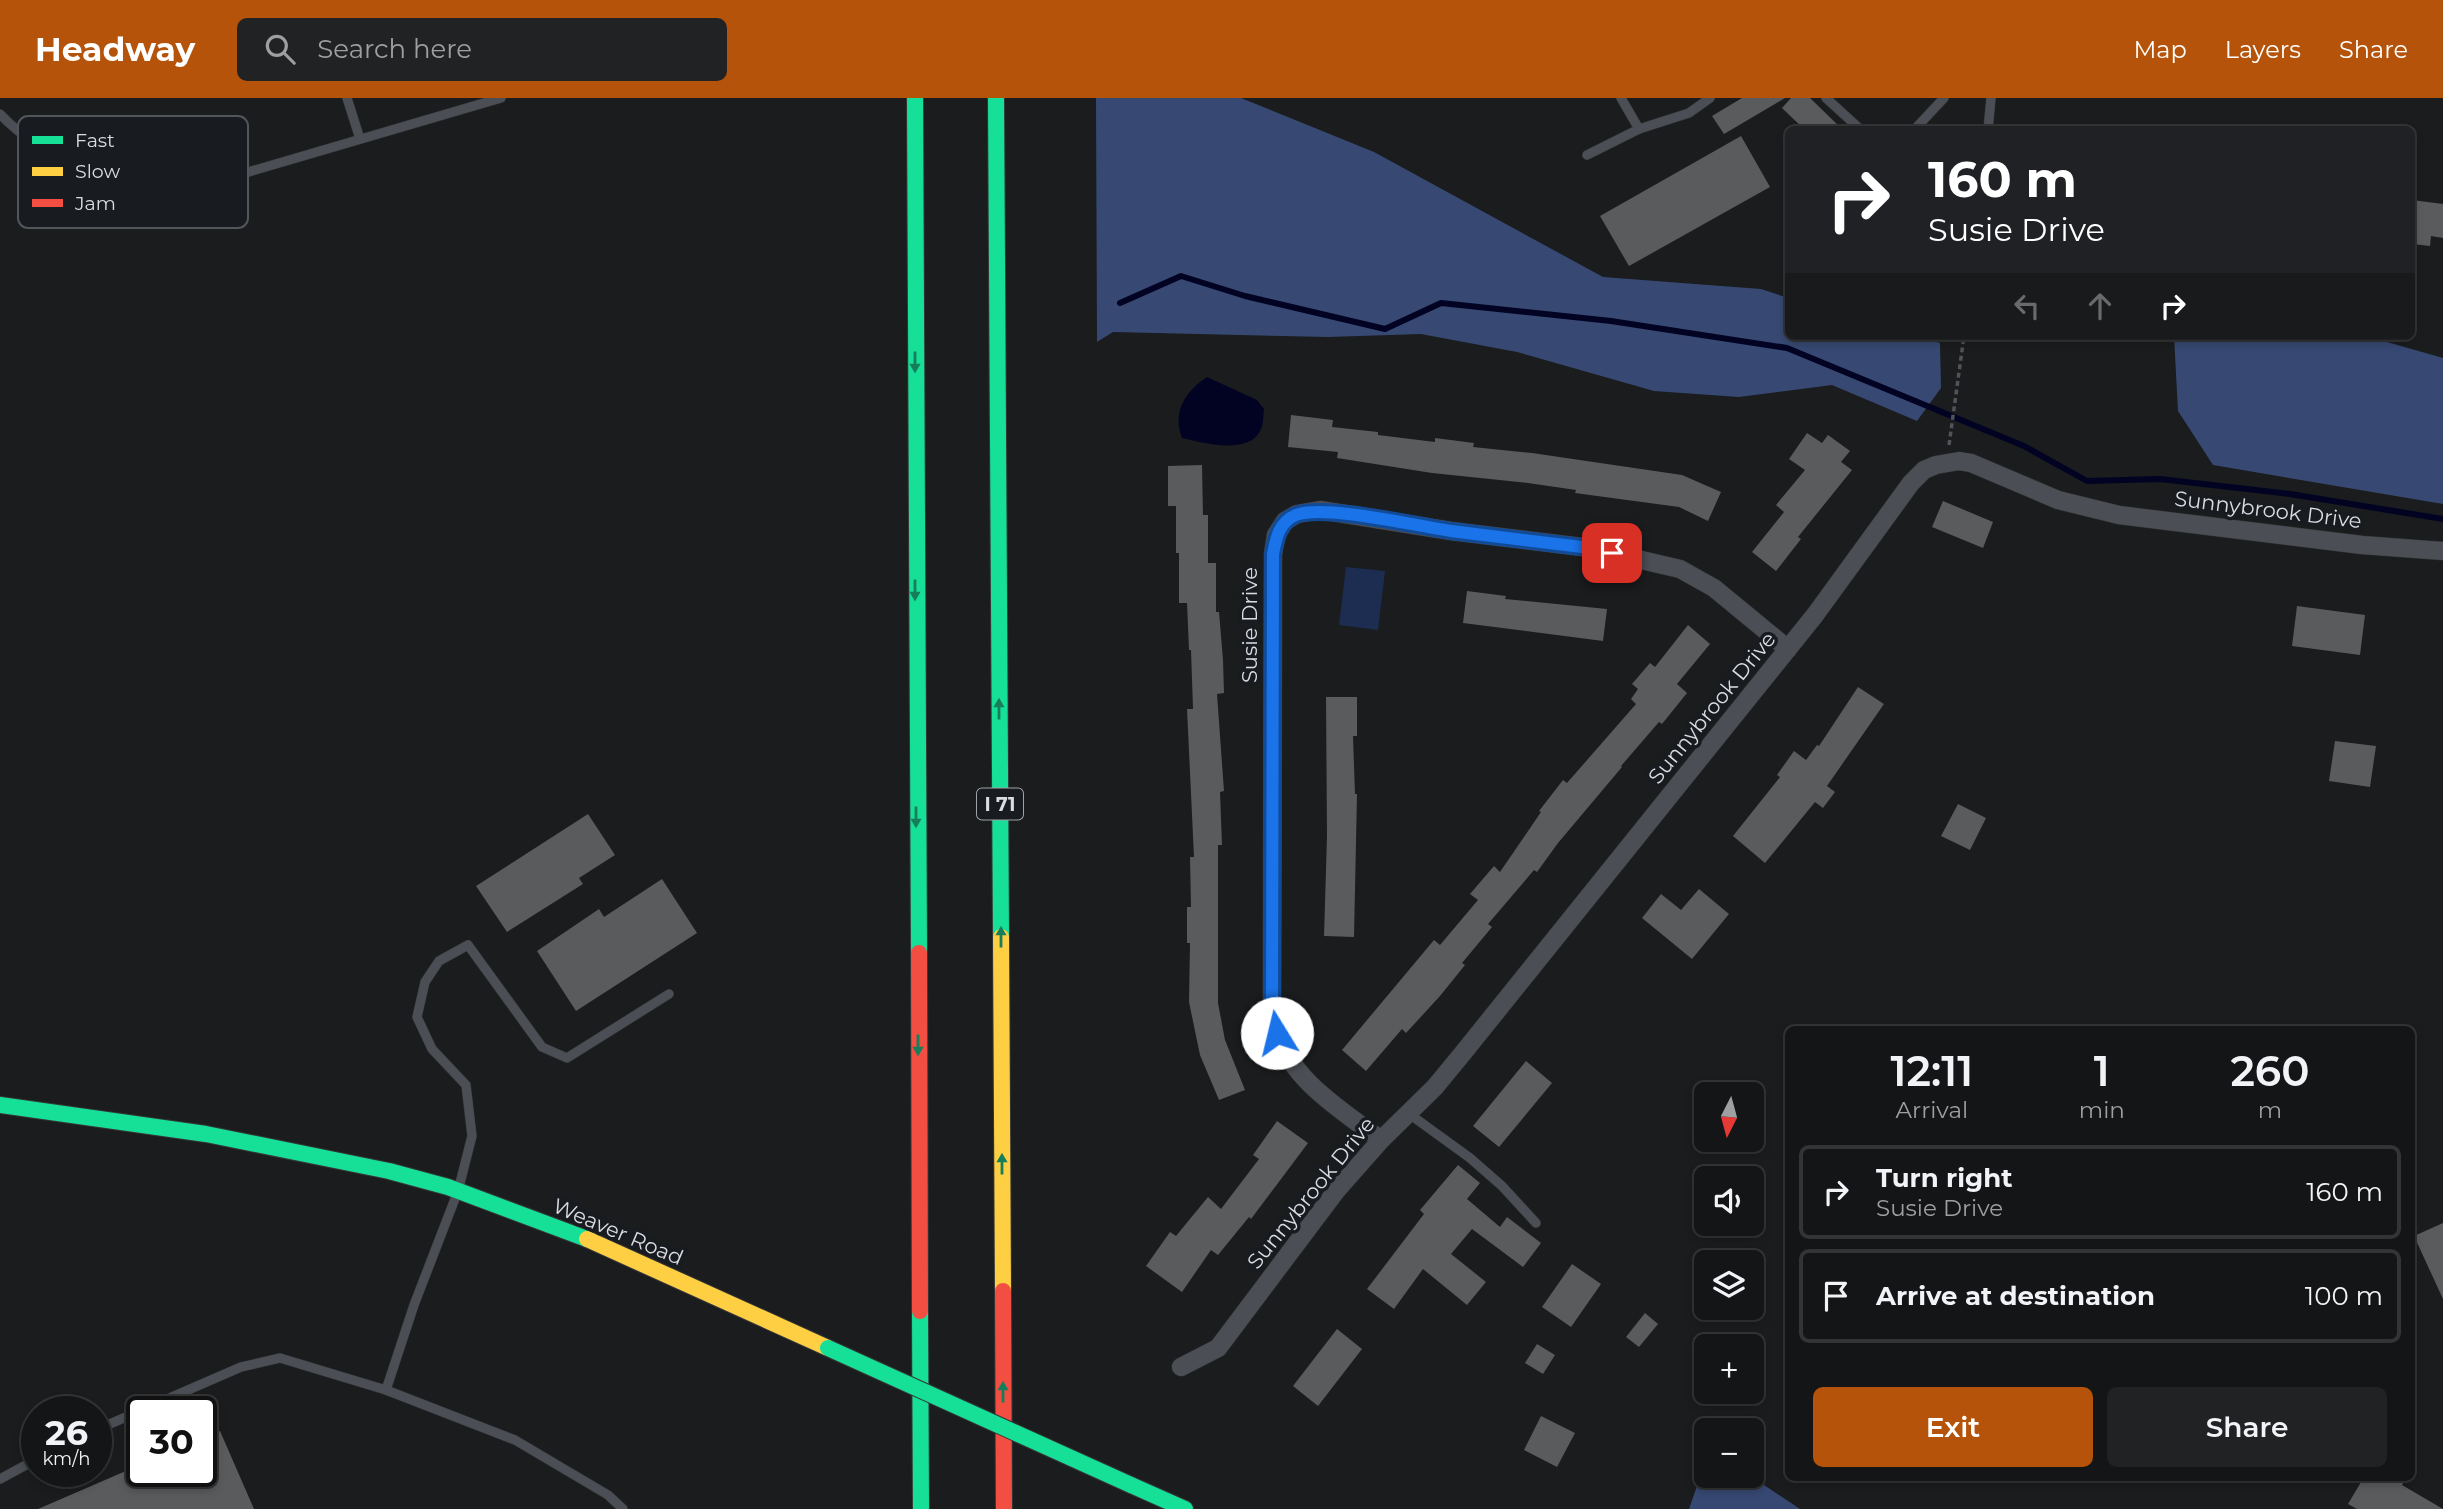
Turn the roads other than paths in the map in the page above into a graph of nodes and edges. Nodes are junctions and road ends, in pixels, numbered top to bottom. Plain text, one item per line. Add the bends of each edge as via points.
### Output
1 (347, 98) edge
2 (501, 98) edge
3 (901, 98) edge
4 (915, 98) edge
5 (996, 98) edge
6 (1622, 98) edge
7 (1710, 98) edge
8 (1826, 98) edge
9 (1944, 98) edge
10 (1991, 98) edge
11 (0, 114) edge
12 (1857, 126) edge
13 (1918, 126) edge
14 (1988, 126) edge
15 (1639, 129) junction
16 (18, 130) edge
17 (360, 139) junction
18 (1587, 155) dead end
19 (248, 172) edge
20 (915, 325) junction
21 (2443, 551) edge
22 (1788, 649) junction
23 (669, 994) dead end
24 (0, 1105) edge
25 (1408, 1113) junction
26 (1381, 1140) junction
27 (458, 1191) junction
28 (1536, 1223) dead end
29 (1181, 1367) dead end
30 (386, 1390) junction
31 (112, 1423) edge
32 (21, 1468) edge
33 (0, 1479) edge
34 (623, 1509) edge
35 (920, 1509) edge
36 (1004, 1509) edge
37 (1185, 1509) edge

1 - 17 lane
2 - 17 lane
3 - 20 main road
4 - 20 main road
36 -> 5 main road, I 71
6 - 15 lane
7 - 15 lane via 1689,113
8 - 12 lane
9 - 13 lane
10 - 14 lane
11 - 16 lane
15 - 18 lane
17 - 19 lane
20 -> 35 main road
21 - 22 street, Sunnybrook Drive via 2119,515 2058,500 1971,463 1947,463 1924,470 1911,482
22 - 25 street, Sunnybrook Drive via 1463,1054
22 - 26 street, Susie Drive via 1714,588 1680,569 1590,548 1320,510 1285,521 1276,535 1273,554 1272,1004 1277,1033 1312,1086
23 - 27 lane via 567,1058 542,1047 468,945 439,961 425,982 418,1017 432,1049 466,1085 472,1136
24 - 27 main road, Weaver Road via 142,1123 294,1150
25 - 26 street, Sunnybrook Drive
25 - 28 lane via 1502,1186
26 - 29 street, Sunnybrook Drive via 1304,1231 1218,1348
27 - 30 lane
27 - 37 main road, Weaver Road, bridge via 621,1254
30 - 31 lane via 280,1358 241,1367
30 - 34 lane via 515,1440 608,1495
32 - 33 lane

